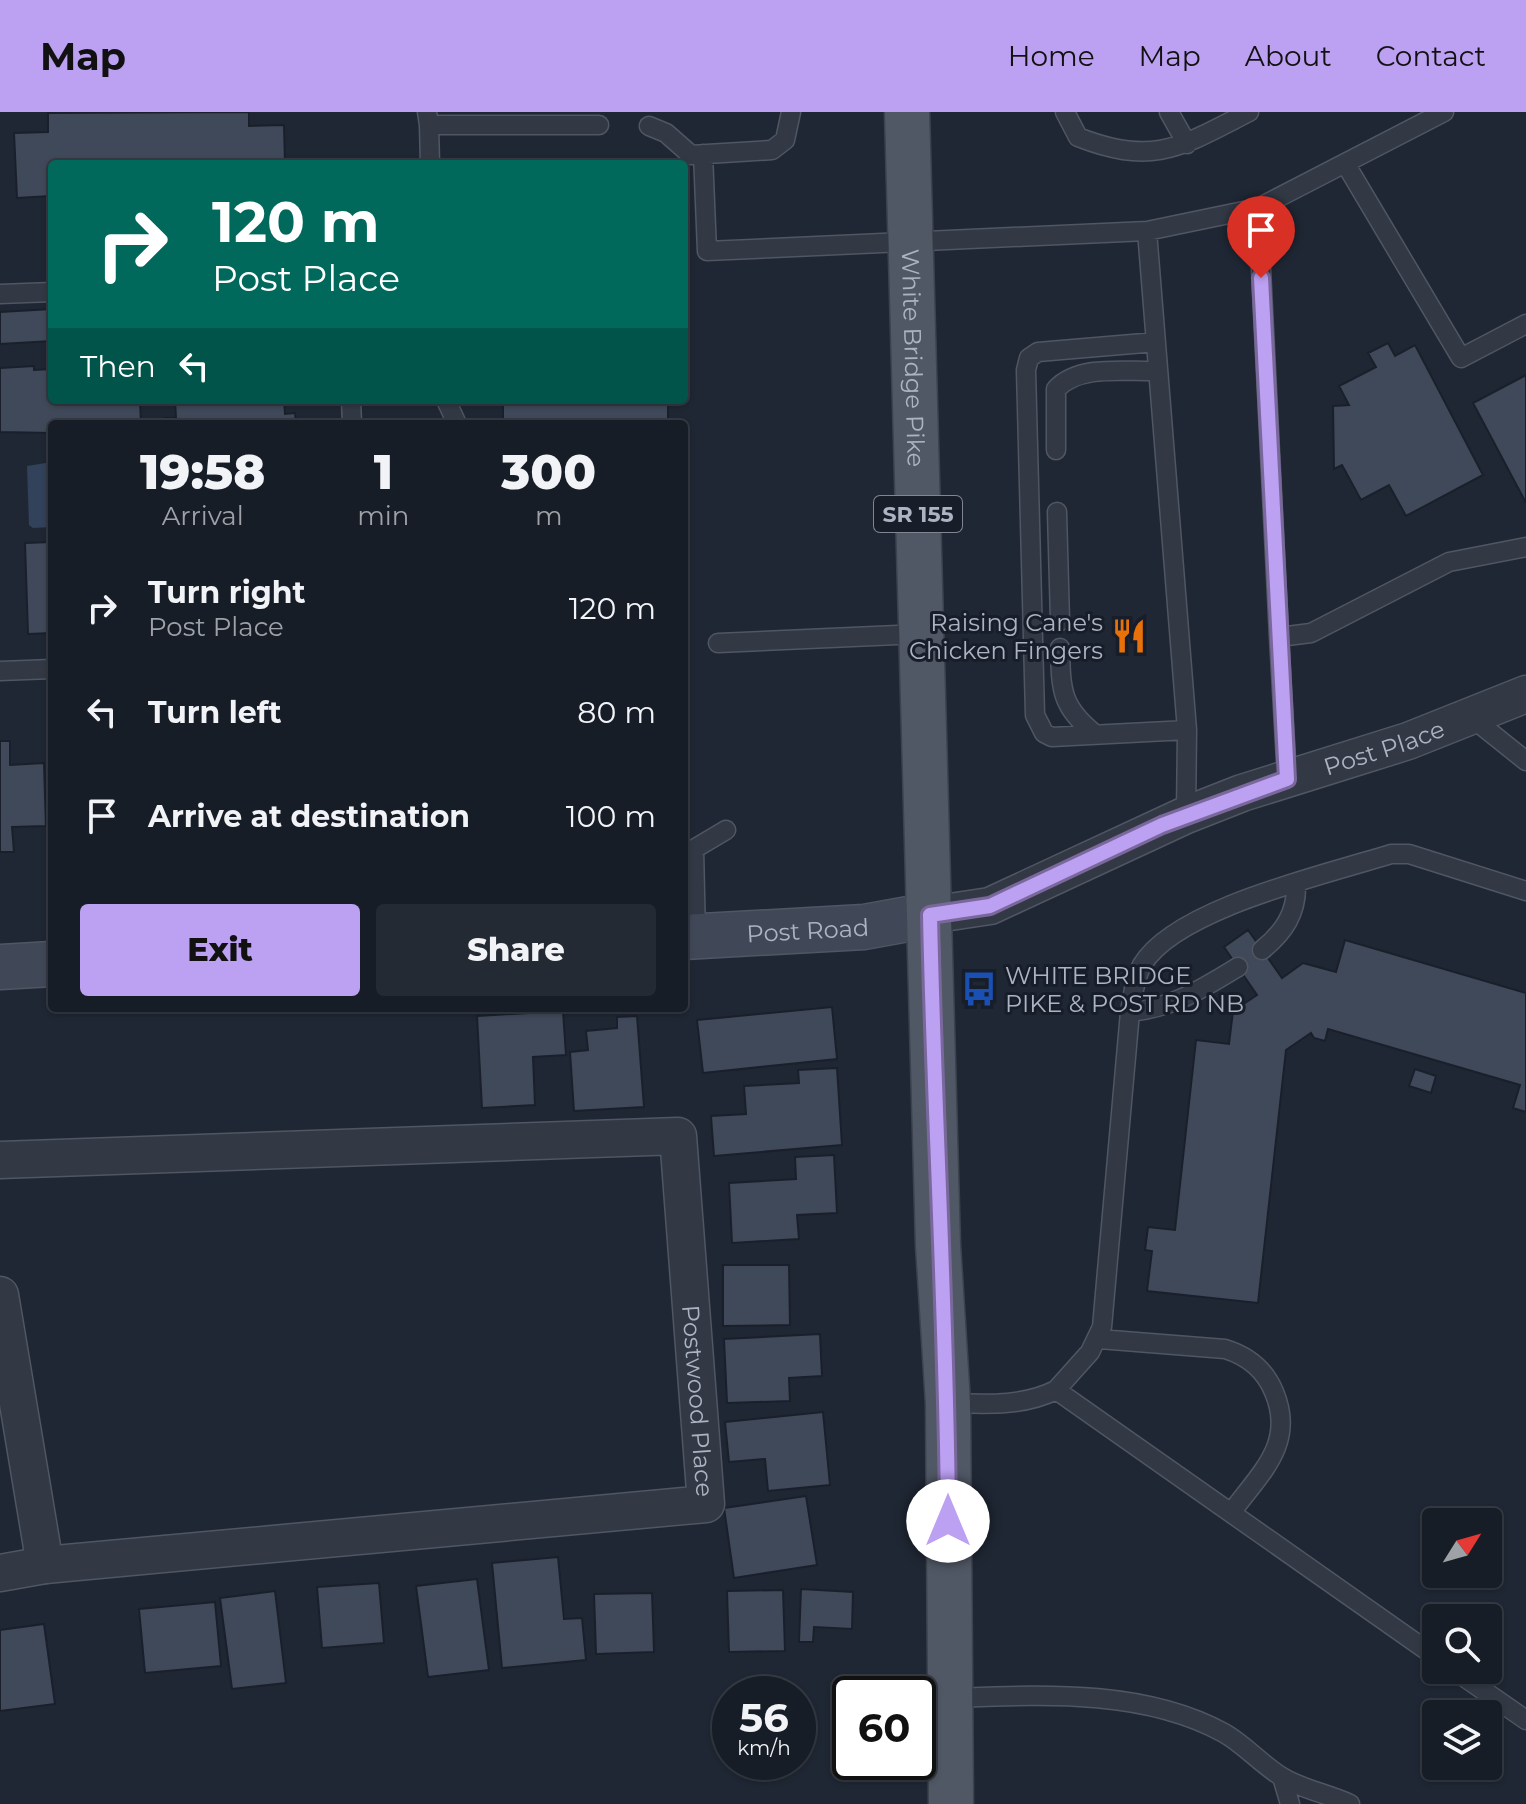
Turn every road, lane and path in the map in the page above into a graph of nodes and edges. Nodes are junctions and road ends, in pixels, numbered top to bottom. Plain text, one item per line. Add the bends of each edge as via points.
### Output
1 (791, 112) edge
2 (907, 112) edge
3 (1065, 112) edge
4 (1169, 112) edge
5 (1249, 112) edge
6 (1438, 113) edge
7 (428, 118) edge
8 (599, 125) dead end
9 (649, 126) dead end
10 (1187, 144) junction
11 (697, 154) junction
12 (430, 160) edge
13 (1345, 163) junction
14 (1258, 208) junction
15 (1147, 231) junction
16 (912, 240) junction
17 (48, 292) edge
18 (0, 294) edge
19 (1526, 324) edge
20 (1156, 342) junction
21 (1158, 371) junction
22 (1056, 450) dead end
23 (1057, 512) dead end
24 (1526, 547) edge
25 (1060, 621) dead end
26 (920, 634) junction
27 (1279, 637) junction
28 (718, 643) dead end
29 (1060, 648) dead end
30 (48, 669) edge
31 (0, 671) edge
32 (1507, 708) edge
33 (1187, 730) junction
34 (1096, 735) junction
35 (1526, 761) edge
36 (1287, 779) junction
37 (1186, 815) junction
38 (726, 830) dead end
39 (1296, 884) junction
40 (1526, 891) edge
41 (930, 915) junction
42 (690, 937) edge
43 (1262, 950) dead end
44 (48, 964) edge
45 (0, 967) edge
46 (1238, 967) dead end
47 (1130, 1012) junction
48 (0, 1160) edge
49 (0, 1295) edge
50 (1099, 1339) junction
51 (1056, 1390) junction
52 (948, 1403) junction
53 (1231, 1513) junction
54 (45, 1565) junction
55 (0, 1573) edge
56 (1422, 1647) edge
57 (1474, 1684) edge
58 (949, 1698) junction
59 (1526, 1720) edge
60 (1282, 1777) junction
61 (951, 1804) edge
62 (1290, 1804) edge
63 (1350, 1804) edge

1 - 11 lane via 791,125 778,147
2 - 16 main road, White Bridge Pike / SR 155
3 - 10 lane via 1078,137 1096,144 1139,154
4 - 10 lane
5 - 10 lane
6 - 13 lane
7 - 8 lane
7 - 12 lane
9 - 11 lane
11 - 16 lane via 707,251
13 - 14 lane
13 - 19 lane via 1461,358
14 - 15 lane
14 - 27 lane
15 - 16 lane
15 - 20 lane
16 - 26 main road, White Bridge Pike / SR 155
17 - 18 lane
20 - 21 lane
20 - 34 lane via 1038,352 1029,358 1026,370 1035,715 1052,737
21 - 22 lane via 1085,373 1064,381 1056,389
21 - 33 lane
23 - 25 lane
24 - 27 lane via 1449,562 1311,633
26 - 28 lane
26 - 41 main road, White Bridge Pike / SR 155
27 - 36 lane
29 - 34 lane via 1061,689 1073,716
30 - 31 lane
32 - 35 lane
32 - 36 street, Post Place
33 - 34 lane
33 - 37 lane
36 - 37 street, Post Place
37 - 41 street, Post Place via 990,906
38 - 42 lane via 694,849
39 - 40 lane via 1400,853
39 - 43 lane via 1293,914
39 - 47 lane via 1209,915 1168,938 1143,963
41 - 42 street, Post Road via 864,927
41 - 52 main road, White Bridge Pike / SR 155 via 938,1245
44 - 45 street
46 - 47 lane via 1177,1002
47 - 50 lane
48 - 54 street, Postwood Place via 678,1136 706,1504
49 - 54 street
50 - 51 lane
50 - 53 lane via 1225,1349 1259,1368 1278,1401 1282,1437
51 - 52 lane via 1040,1398 996,1404
51 - 53 lane
52 - 58 main road, White Bridge Pike / SR 155
53 - 56 lane
54 - 55 street
57 - 59 lane
58 - 60 lane via 1032,1695 1159,1709 1223,1732
58 - 61 main road, White Bridge Pike / SR 155
60 - 62 lane
60 - 63 lane

